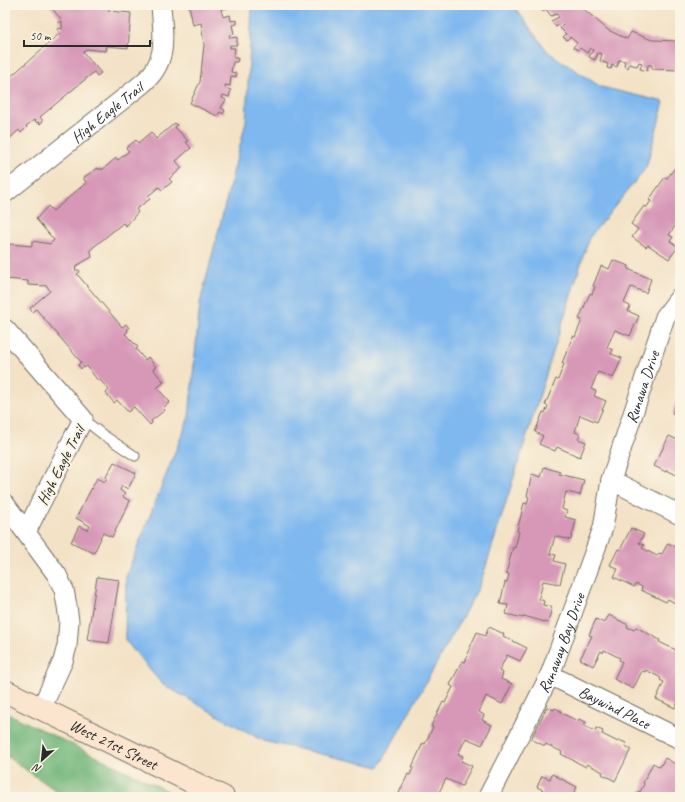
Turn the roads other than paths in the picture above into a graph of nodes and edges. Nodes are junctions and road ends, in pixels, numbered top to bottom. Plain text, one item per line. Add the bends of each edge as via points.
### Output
1 (161, 5) edge
2 (5, 193) edge
3 (680, 297) edge
4 (5, 329) edge
5 (83, 419) junction
6 (135, 456) dead end
7 (611, 480) junction
8 (5, 504) edge
9 (680, 515) edge
10 (26, 532) junction
11 (550, 675) junction
12 (5, 691) edge
13 (41, 709) junction
14 (680, 739) edge
15 (223, 797) edge
16 (488, 797) edge

1 - 2 street, High Eagle Trail via 163,47 153,73
3 - 7 street, Runawa Drive via 665,317
4 - 5 street, High Eagle Trail
5 - 6 lane
5 - 10 street, High Eagle Trail
7 - 9 street
7 - 11 street, Runaway Bay Drive via 602,528
8 - 10 street
10 - 13 street via 57,575 64,590 69,621 67,646
11 - 14 street, Baywind Place
11 - 16 street, Runaway Bay Drive
12 - 13 street, West 21st Street
13 - 15 street, West 21st Street

